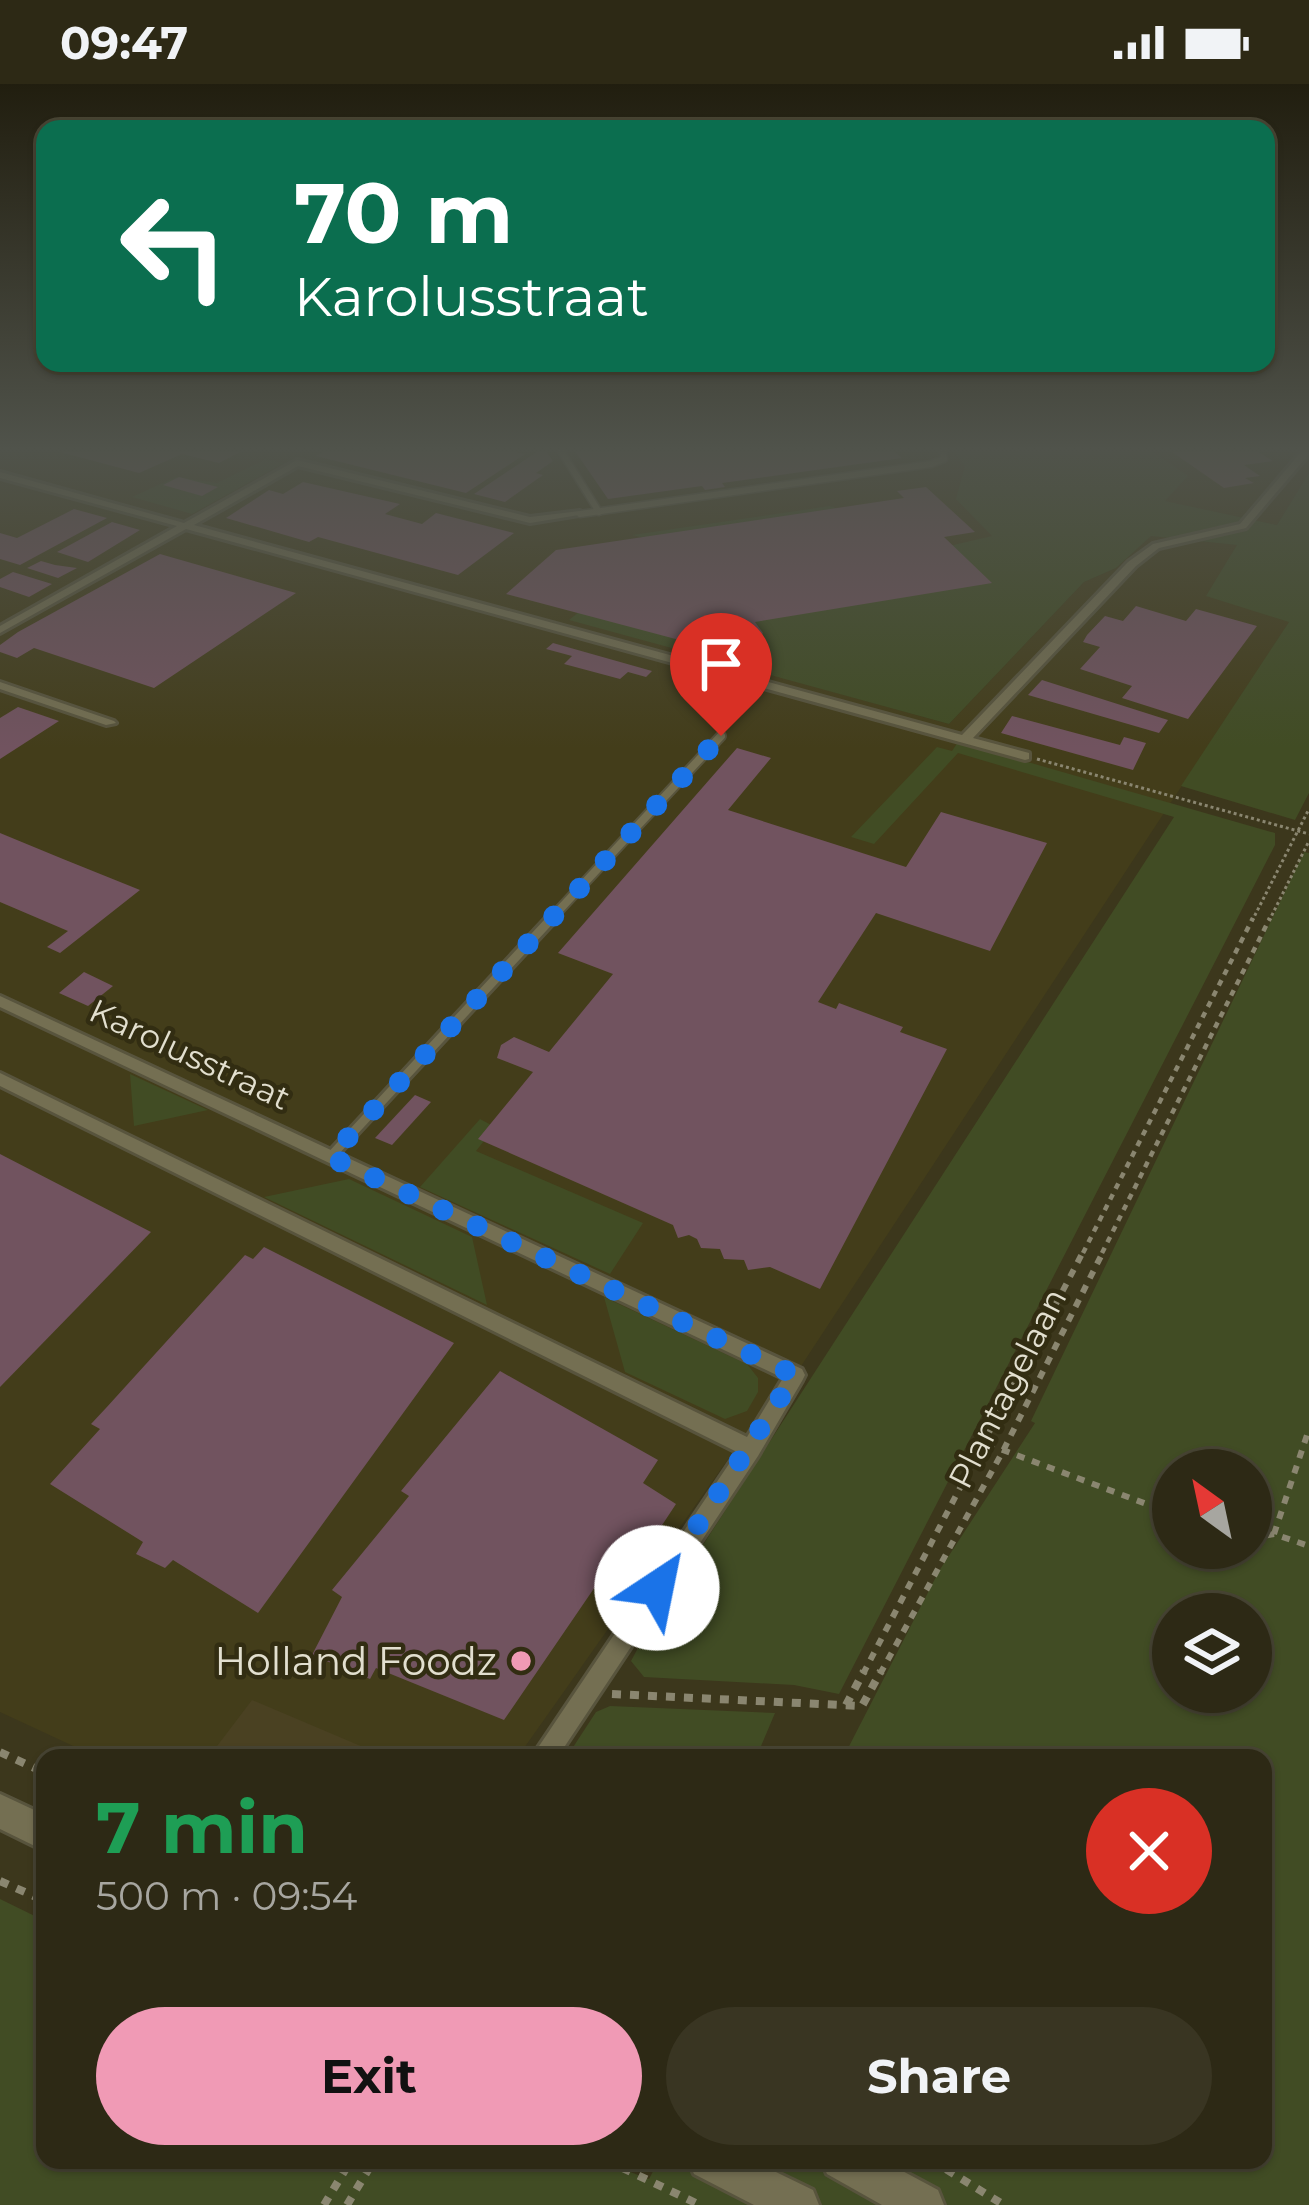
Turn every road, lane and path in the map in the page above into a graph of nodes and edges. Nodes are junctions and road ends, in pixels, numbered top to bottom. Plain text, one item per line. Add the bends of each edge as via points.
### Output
1 (140, 550) edge
2 (281, 550) edge
3 (1151, 550) edge
4 (0, 630) edge
5 (0, 685) edge
6 (110, 723) dead end
7 (721, 736) dead end
8 (966, 738) junction
9 (1025, 755) joint
10 (1309, 809) edge
11 (1297, 831) junction
12 (1309, 838) edge
13 (0, 1000) edge
14 (0, 1079) edge
15 (330, 1157) junction
16 (1309, 1430) edge
17 (986, 1444) junction
18 (751, 1450) junction
19 (1004, 1451) junction
20 (1152, 1506) edge
21 (1274, 1534) joint
22 (1309, 1546) edge
23 (586, 1692) junction
24 (845, 1706) junction
25 (549, 1749) edge
26 (0, 1752) edge
27 (36, 1769) edge
28 (0, 1811) edge
29 (36, 1829) edge
30 (0, 1881) edge
31 (36, 1897) edge
32 (346, 2169) edge
33 (369, 2169) edge
34 (625, 2169) edge
35 (726, 2169) edge
36 (857, 2169) edge
37 (946, 2169) edge
38 (324, 2205) edge
39 (347, 2205) edge
40 (700, 2205) edge
41 (798, 2205) edge
42 (923, 2205) edge
43 (1004, 2205) edge

1 - 4 street
2 - 8 street
3 - 8 street
5 - 6 street
7 - 15 lane
8 - 9 street
9 - 11 path
10 - 11 path
11 - 12 path
11 - 17 path
12 - 19 path, Plantagelaan
13 - 15 street, Karolusstraat
14 - 18 street
15 - 18 street, Karolusstraat via 795,1375
16 - 21 path
17 - 19 path
17 - 24 path
18 - 23 street, Karolusstraat
19 - 20 path
19 - 24 path, Plantagelaan via 875,1687 862,1706
21 - 22 path
23 - 24 path
23 - 25 street, Karolusstraat
26 - 27 path
28 - 29 main road
30 - 31 path
32 - 38 path
33 - 39 path
34 - 40 path
35 - 41 main road
36 - 42 main road
37 - 43 path

